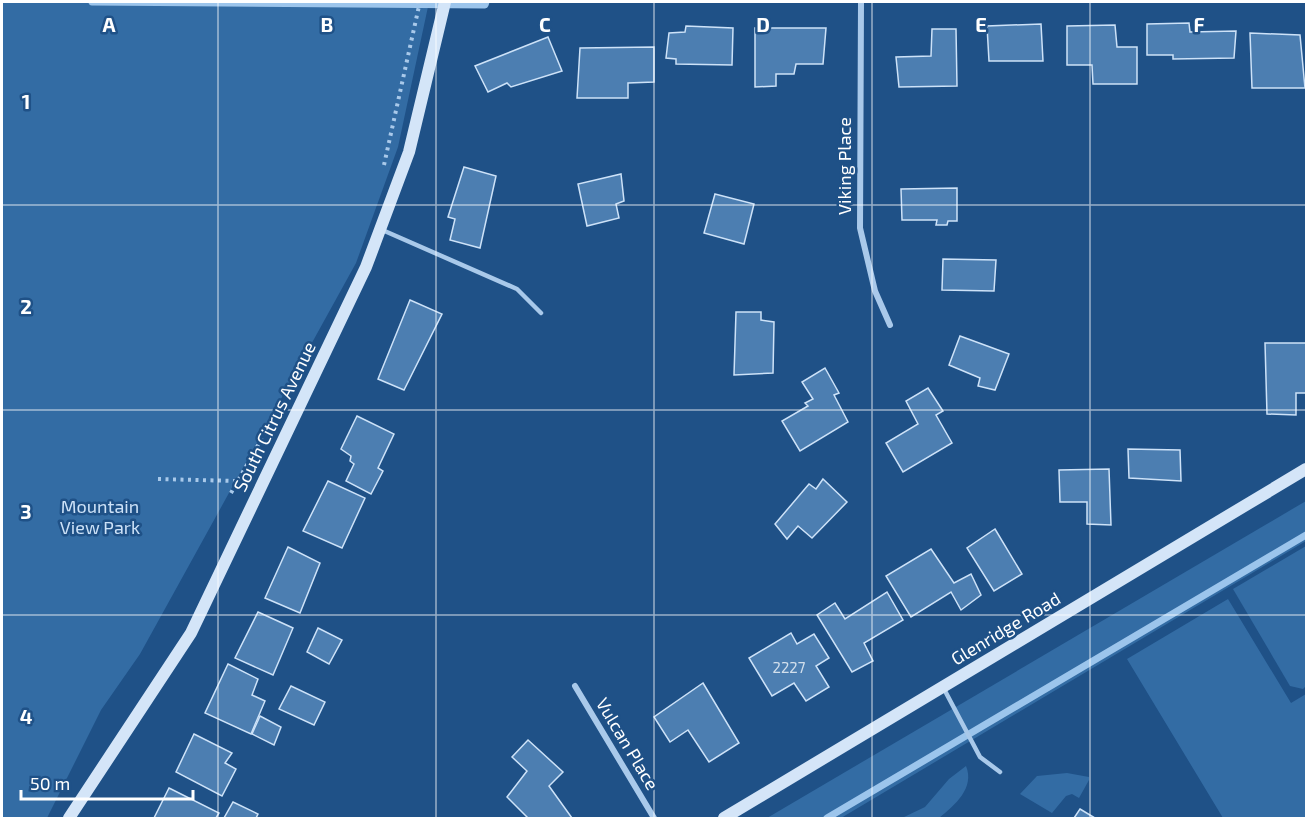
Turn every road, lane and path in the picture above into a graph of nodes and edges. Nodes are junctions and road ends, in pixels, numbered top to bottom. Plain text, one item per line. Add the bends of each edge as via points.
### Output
1 (418, 2) edge
2 (445, 2) edge
3 (861, 2) edge
4 (383, 167) dead end
5 (380, 229) junction
6 (541, 313) dead end
7 (890, 325) dead end
8 (269, 425) dead end
9 (1306, 469) edge
10 (158, 479) dead end
11 (238, 481) junction
12 (231, 493) dead end
13 (574, 686) dead end
14 (943, 687) junction
15 (1000, 772) dead end
16 (69, 819) edge
17 (654, 819) edge
18 (724, 819) edge

1 - 4 path via 401,97
2 - 5 street, South Citrus Avenue via 409,152
3 - 7 street, Viking Place via 860,228 874,291
5 - 6 lane via 518,289
5 - 16 street, South Citrus Avenue via 366,267 191,633
8 - 11 path
9 - 14 street, Glenridge Road
10 - 11 path
11 - 12 path
13 - 17 street, Vulcan Place
14 - 15 lane via 980,757
14 - 18 street, Glenridge Road

